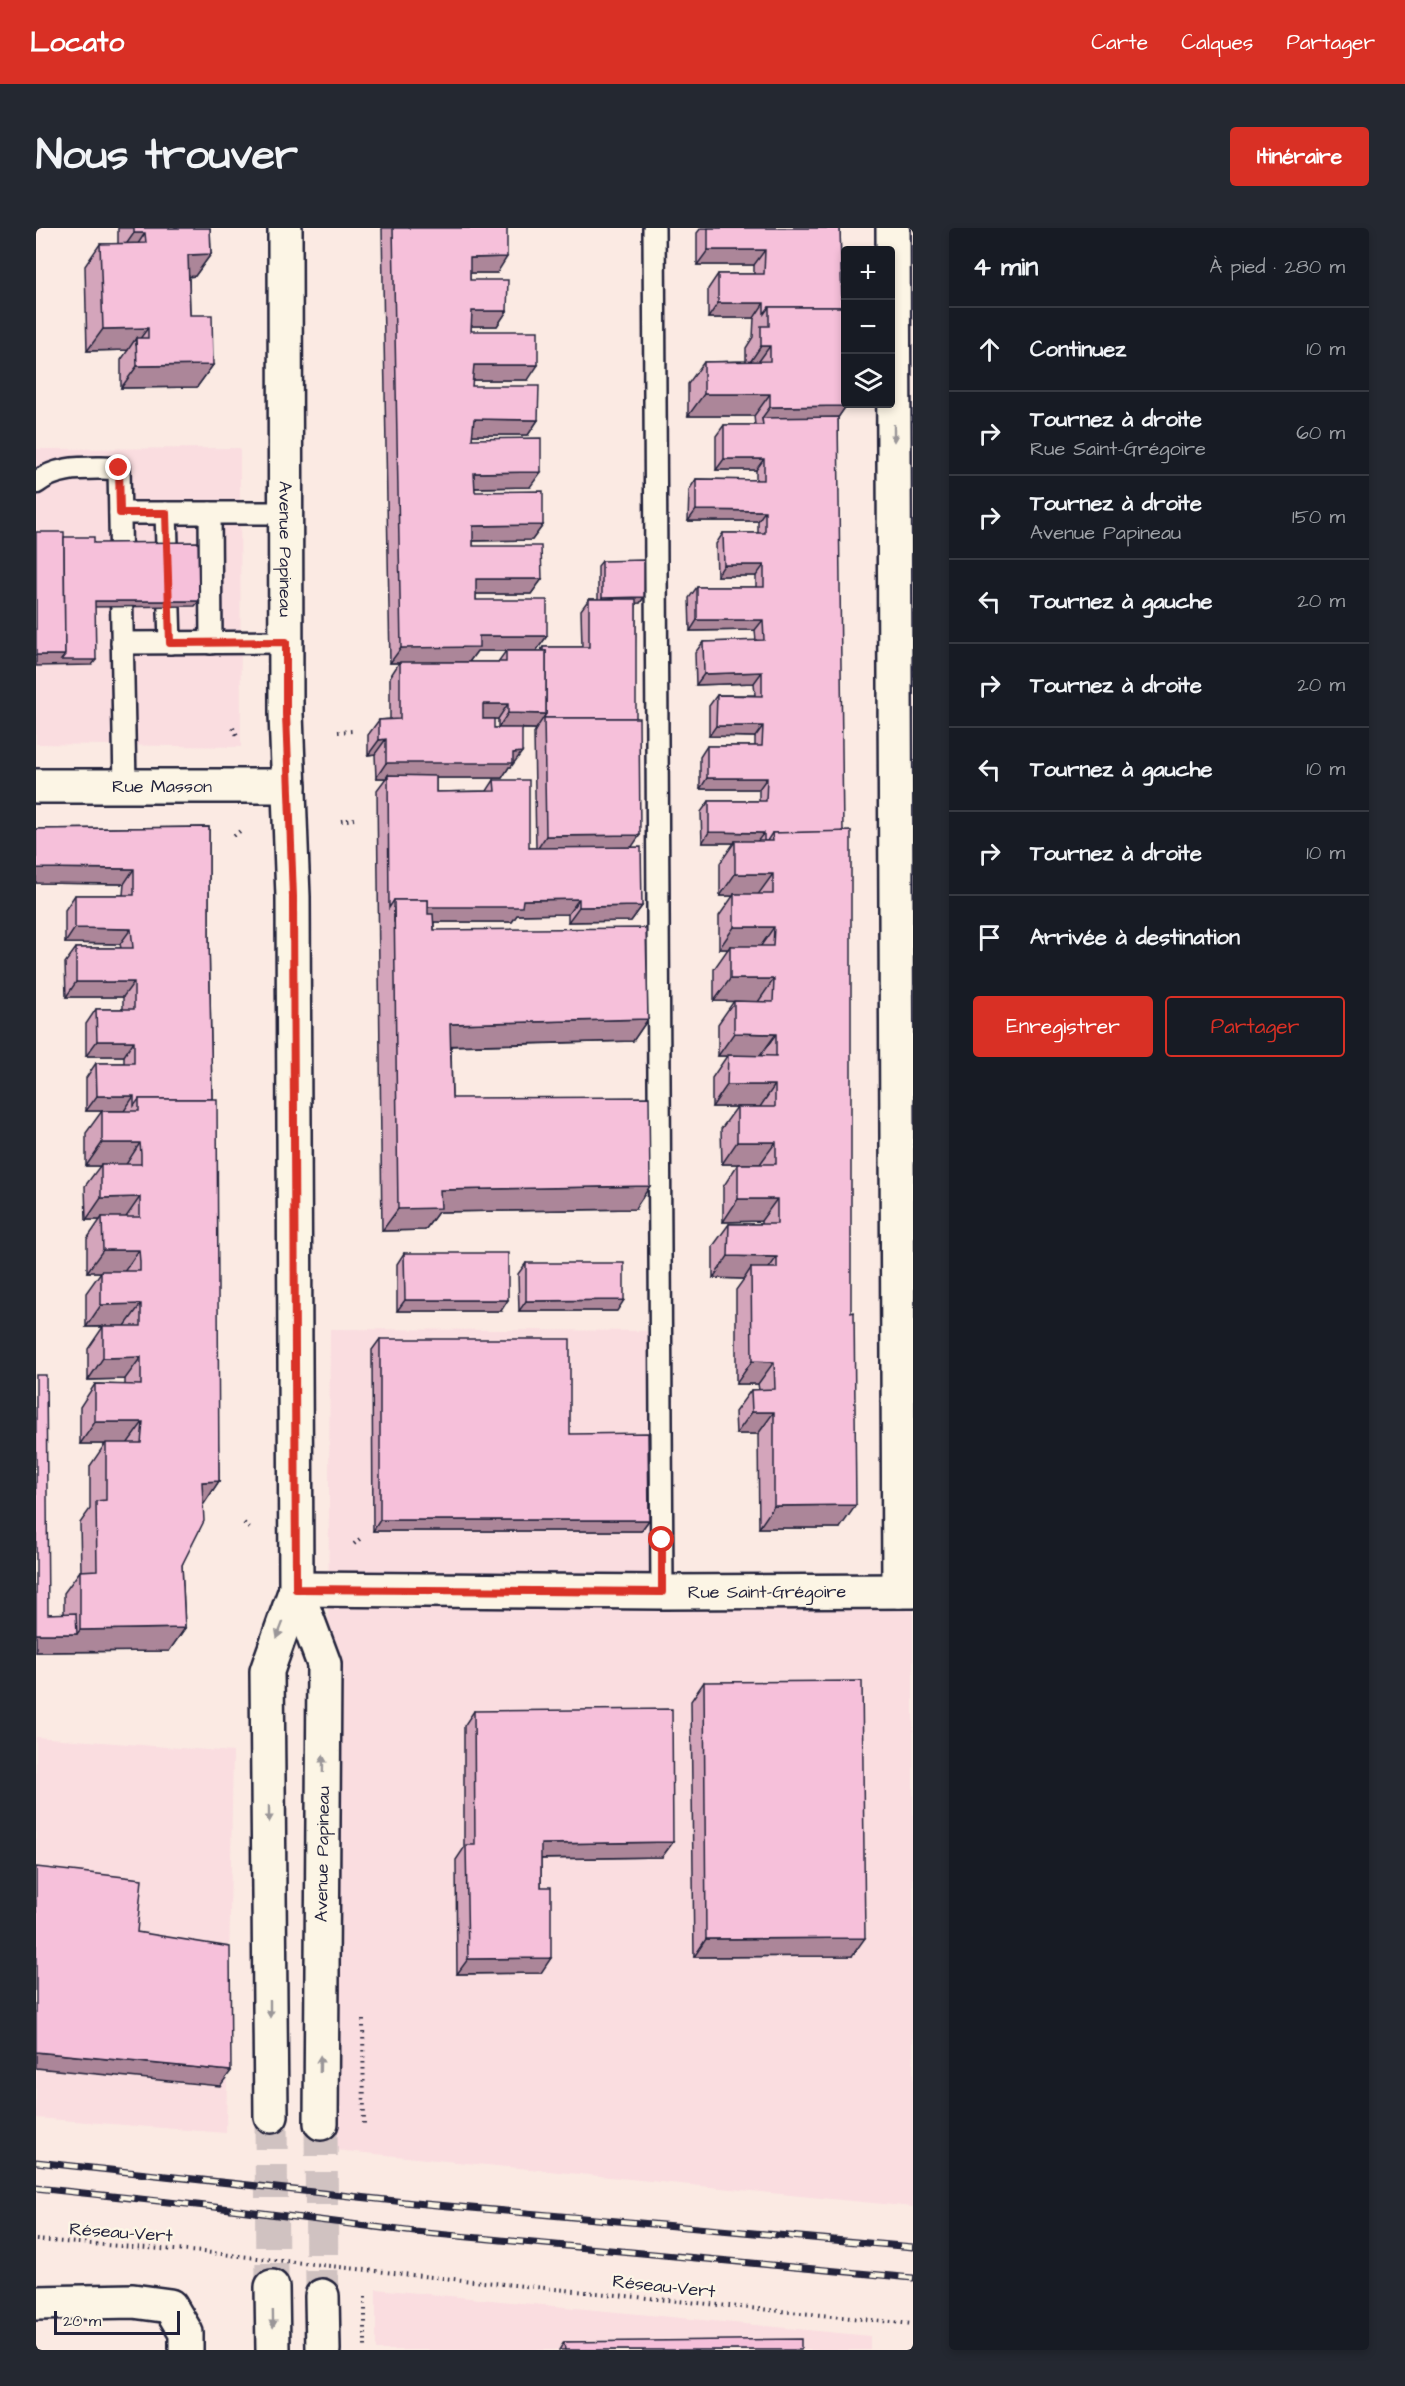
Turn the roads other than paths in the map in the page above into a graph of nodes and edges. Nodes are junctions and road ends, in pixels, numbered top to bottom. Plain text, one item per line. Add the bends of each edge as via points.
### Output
1 (285, 228) edge
2 (654, 228) edge
3 (894, 228) edge
4 (36, 483) edge
5 (120, 513) junction
6 (166, 513) junction
7 (210, 513) junction
8 (286, 513) junction
9 (286, 642) junction
10 (122, 643) junction
11 (170, 643) junction
12 (211, 643) junction
13 (36, 786) edge
14 (125, 786) junction
15 (289, 786) junction
16 (296, 1589) junction
17 (906, 1591) edge
18 (662, 1592) junction
19 (271, 2116) tunnel mouth
20 (321, 2123) tunnel mouth
21 (272, 2287) tunnel mouth
22 (322, 2295) tunnel mouth
23 (36, 2303) edge
24 (186, 2350) edge
25 (273, 2350) edge
26 (323, 2350) edge

1 - 8 main road, Avenue Papineau
2 - 18 lane
3 -> 17 main road
4 - 5 lane via 63,470 119,468
5 - 6 lane
5 - 10 lane
6 - 7 lane
6 - 11 lane
7 - 8 lane
7 - 12 lane
8 - 9 main road, Avenue Papineau
9 - 12 lane
9 - 15 main road, Avenue Papineau
10 - 11 lane
10 - 14 lane
11 - 12 lane
13 - 14 main road, Rue Masson
14 - 15 main road, Rue Masson
15 - 16 main road, Avenue Papineau via 293,897
16 - 18 main road, Rue Saint-Grégoire
16 -> 19 main road, Avenue Papineau via 267,1671
20 -> 16 main road, Avenue Papineau via 324,1664
17 - 18 main road, Rue Saint-Grégoire
21 -> 25 main road
22 - 26 main road
23 - 24 main road via 133,2301 170,2306 186,2333

